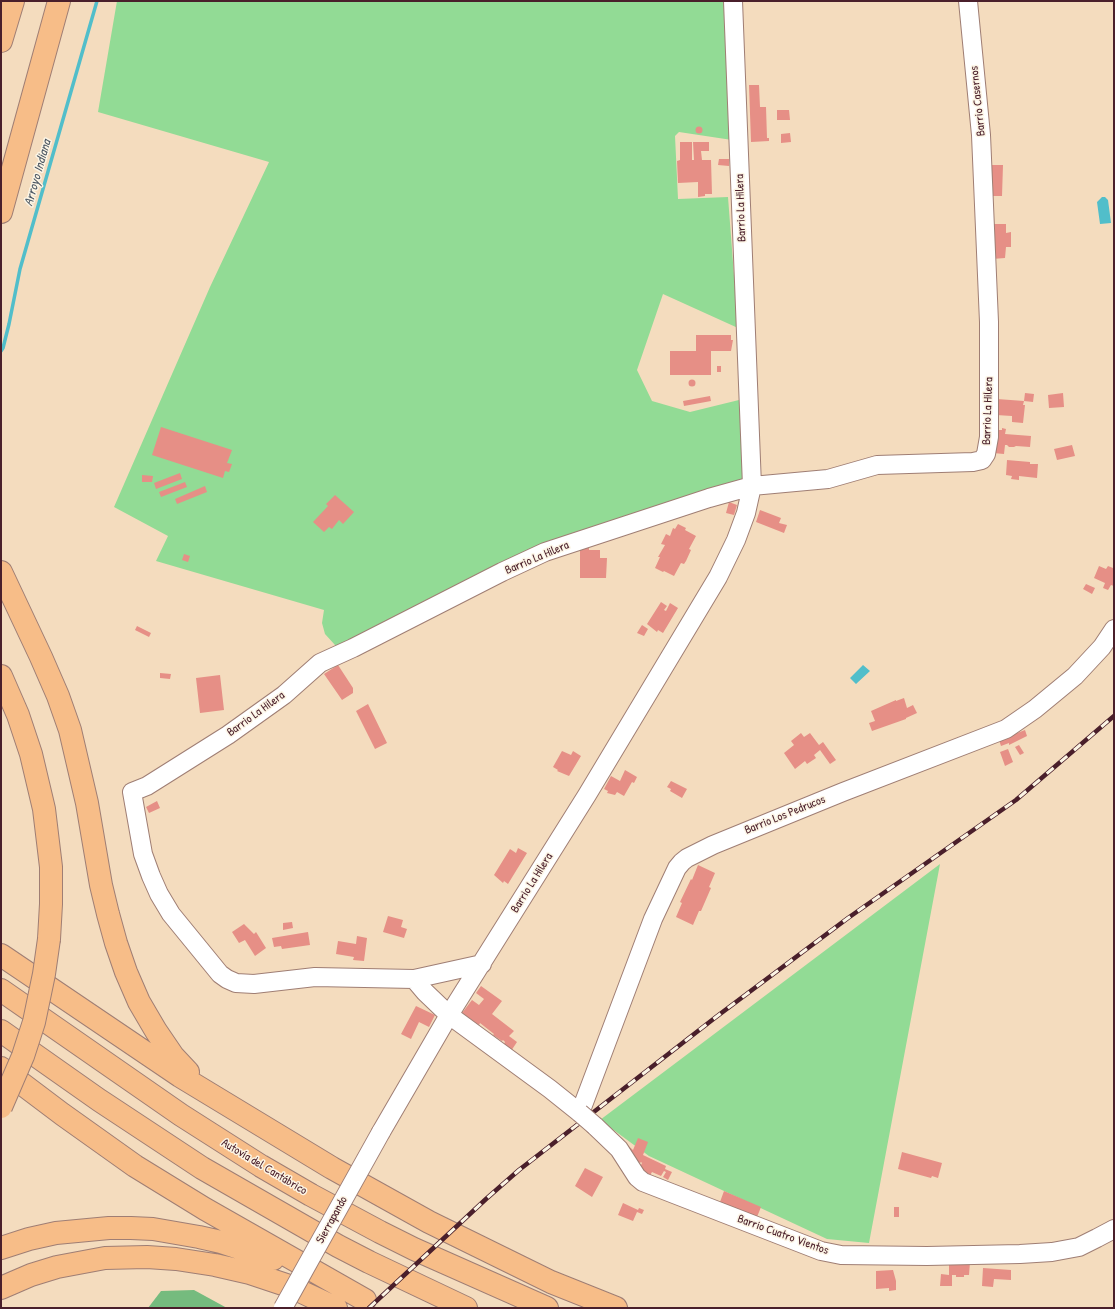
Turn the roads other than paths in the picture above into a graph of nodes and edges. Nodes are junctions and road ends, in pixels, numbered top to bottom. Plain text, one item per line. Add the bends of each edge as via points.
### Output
1 (3, 1) edge
2 (13, 1) edge
3 (56, 1) edge
4 (59, 1) edge
5 (733, 1) edge
6 (968, 1) edge
7 (1, 6) edge
8 (1, 41) edge
9 (1, 183) edge
10 (984, 201) joint
11 (1, 212) edge
12 (752, 486) junction
13 (1, 572) edge
14 (1114, 629) edge
15 (1, 676) edge
16 (1, 955) edge
17 (482, 964) junction
18 (414, 980) junction
19 (1, 990) edge
20 (449, 1015) junction
21 (1, 1031) edge
22 (1, 1068) edge
23 (1, 1107) edge
24 (239, 1112) junction
25 (580, 1113) junction
26 (381, 1132) joint
27 (1114, 1228) edge
28 (1, 1248) edge
29 (1, 1288) edge
30 (373, 1304) edge
31 (283, 1308) edge
32 (336, 1308) edge
33 (466, 1308) edge
34 (547, 1308) edge
35 (616, 1308) edge

1 - 7 highway
2 - 8 highway
3 - 9 highway
4 - 11 highway
5 - 12 street, Barrio La Hilera
6 - 10 street, Barrio Casernos via 982,135
10 - 12 street, Barrio La Hilera via 990,437 982,460 877,465 828,479
12 - 17 street, Barrio La Hilera via 746,513 718,577
12 - 18 street, Barrio La Hilera via 545,552 502,572 320,663 284,695 228,735 147,786 132,792 143,854 159,894 171,914 227,980 254,984 315,977
13 - 24 highway via 58,696 70,730 108,914 116,944 139,1002 178,1062 203,1086
14 - 25 street, Barrio Los Pedrucos via 1102,647 1075,676 1006,729 785,815 713,845 682,862 653,919
15 - 23 highway, bridge via 18,715 37,775 51,867 49,939 44,974 34,1022 23,1056
16 - 24 highway
17 - 18 street, Barrio La Hilera
17 - 20 street, Barrio La Hilera
18 - 20 street
19 - 34 highway, Autovía del Cantábrico via 181,1115 305,1191 400,1242
20 - 25 street
20 - 26 street, Barrio La Hilera
21 - 33 highway via 202,1168 338,1246
22 - 30 highway via 135,1166 204,1209
24 - 35 highway via 332,1168 430,1222 551,1282
25 - 27 street, Barrio Cuatro Vientos, bridge via 620,1149 637,1177 643,1182 821,1251 841,1255 927,1256 1052,1252 1079,1247
26 - 31 street, Sierrapando, bridge
28 - 30 highway via 29,1239 82,1230 153,1229 221,1242 298,1269
29 - 32 highway via 31,1274 57,1267 105,1258 147,1257 215,1265 250,1273 289,1286

